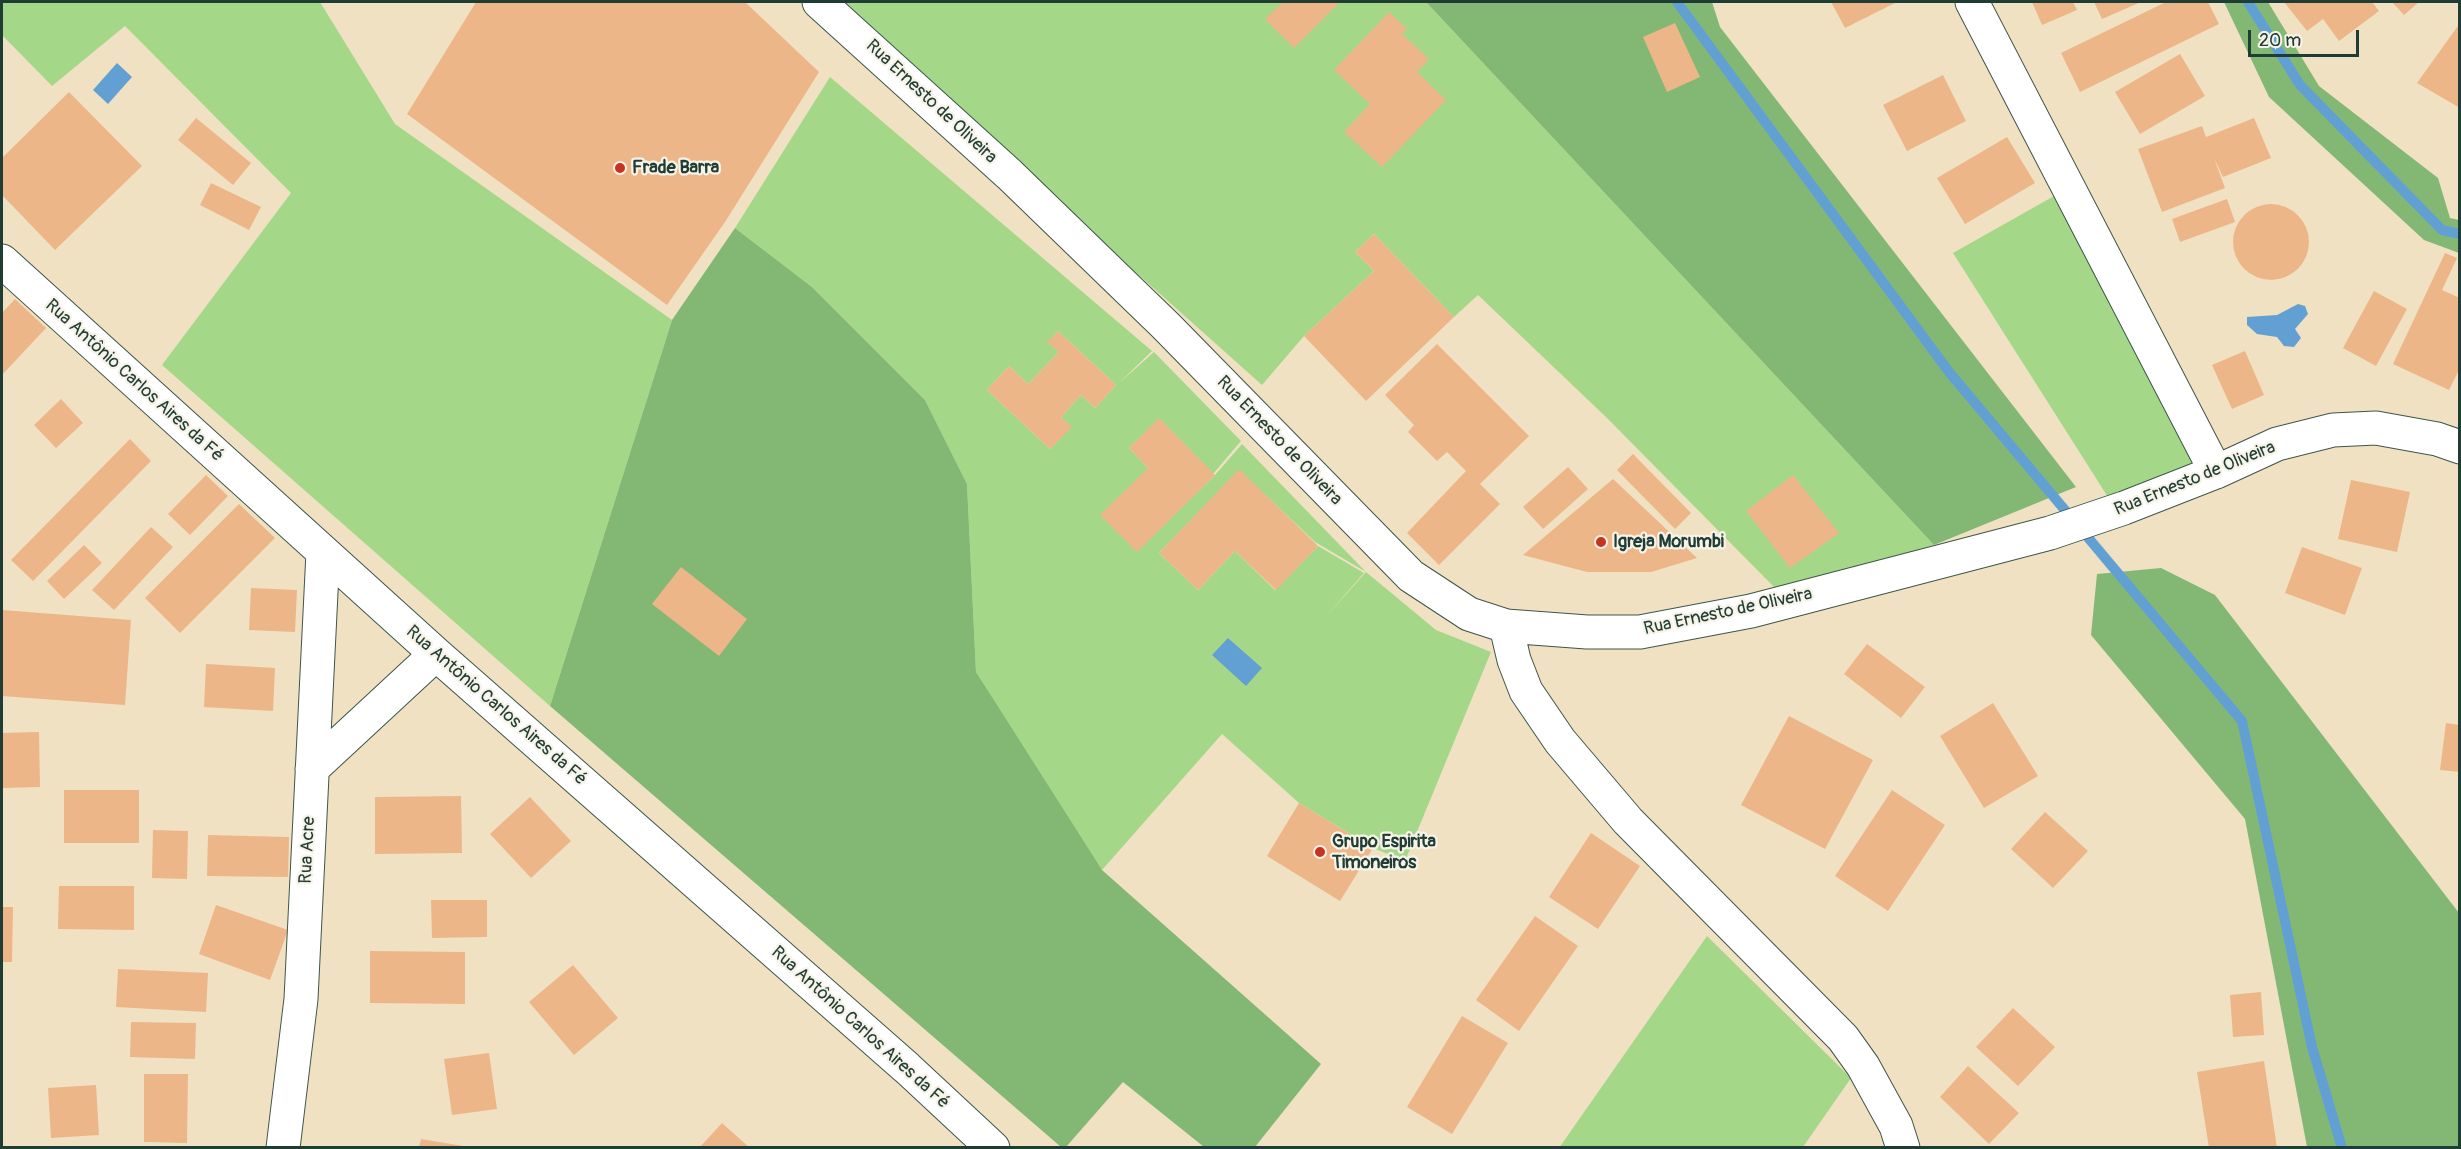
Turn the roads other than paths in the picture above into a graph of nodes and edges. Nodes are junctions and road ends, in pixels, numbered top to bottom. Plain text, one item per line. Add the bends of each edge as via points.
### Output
1 (819, 2) edge
2 (1972, 2) edge
3 (2, 261) edge
4 (2460, 447) edge
5 (2216, 472) junction
6 (323, 552) junction
7 (1506, 626) junction
8 (436, 654) junction
9 (312, 769) junction
10 (283, 1148) edge
11 (993, 1148) edge
12 (1903, 1148) edge

1 - 7 street, Rua Ernesto de Oliveira via 1010,175 1141,302 1411,576 1469,614
2 - 5 street
3 - 6 street, Rua Antônio Carlos Aires da Fé
4 - 5 street, Rua Ernesto de Oliveira via 2376,428 2333,430 2277,444
5 - 7 street, Rua Ernesto de Oliveira via 2050,533 1694,624 1640,632
6 - 8 street, Rua Antônio Carlos Aires da Fé
6 - 9 street, Rua Acre
7 - 12 street via 1526,691 1560,741 1628,821 1843,1038 1896,1126
8 - 9 street
8 - 11 street, Rua Antônio Carlos Aires da Fé
9 - 10 street, Rua Acre via 301,999

